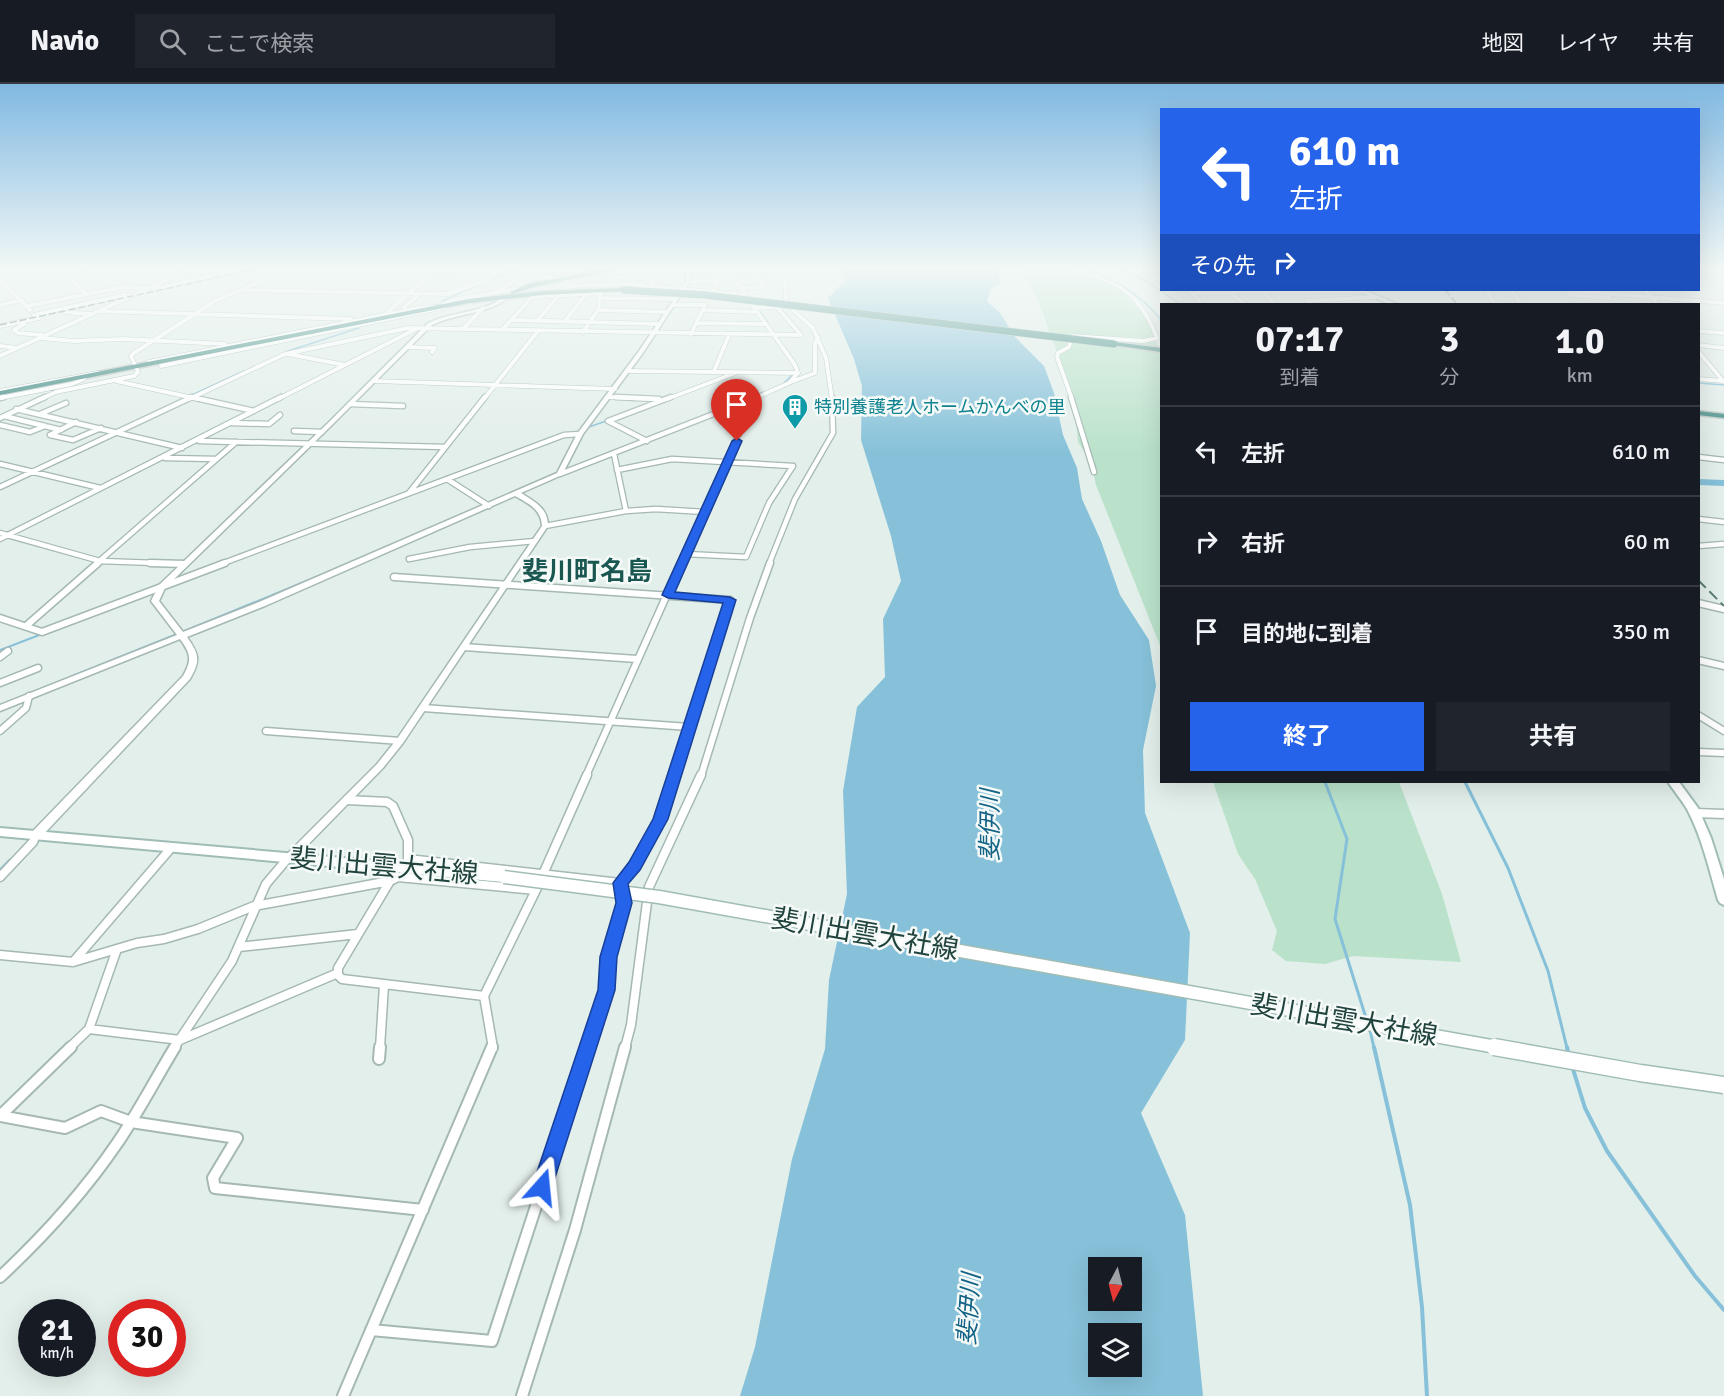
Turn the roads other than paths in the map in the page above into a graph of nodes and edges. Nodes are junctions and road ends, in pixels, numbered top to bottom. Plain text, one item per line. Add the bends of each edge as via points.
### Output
1 (14, 330) edge
2 (56, 330) edge
3 (170, 330) edge
4 (309, 330) edge
5 (311, 330) edge
6 (315, 330) edge
7 (327, 330) edge
8 (328, 330) edge
9 (338, 330) edge
10 (397, 330) edge
11 (415, 330) edge
12 (424, 330) edge
13 (510, 330) edge
14 (654, 330) edge
15 (693, 330) edge
16 (770, 330) edge
17 (799, 330) edge
18 (814, 330) edge
19 (999, 330) edge
20 (1154, 330) edge
21 (538, 331) junction
22 (1700, 331) edge
23 (306, 332) junction
24 (583, 332) joint
25 (1724, 333) edge
26 (318, 334) junction
27 (652, 334) junction
28 (691, 334) junction
29 (45, 335) junction
30 (729, 335) junction
31 (774, 336) junction
32 (818, 337) junction
33 (38, 338) junction
34 (152, 342) junction
35 (256, 343) junction
36 (1700, 345) edge
37 (0, 346) edge
38 (230, 346) junction
39 (244, 347) junction
40 (407, 347) junction
41 (17, 348) junction
42 (1160, 348) edge
43 (1724, 348) edge
44 (432, 352) dead end
45 (1700, 353) edge
46 (285, 354) junction
47 (183, 355) junction
48 (0, 356) edge
49 (173, 360) junction
50 (186, 361) junction
51 (149, 362) dead end
52 (345, 365) junction
53 (161, 366) dead end
54 (137, 367) junction
55 (627, 371) junction
56 (714, 371) junction
57 (107, 372) junction
58 (738, 372) junction
59 (798, 373) junction
60 (84, 379) junction
61 (1700, 379) edge
62 (115, 381) junction
63 (374, 381) junction
64 (1723, 382) edge
65 (789, 383) junction
66 (495, 385) junction
67 (615, 389) junction
68 (3, 394) edge
69 (608, 397) junction
70 (191, 398) junction
71 (755, 398) junction
72 (665, 399) junction
73 (66, 403) dead end
74 (350, 404) junction
75 (403, 406) dead end
76 (16, 409) junction
77 (254, 411) junction
78 (1700, 411) edge
79 (40, 414) junction
80 (280, 415) dead end
81 (1724, 415) edge
82 (2, 417) edge
83 (76, 423) junction
84 (232, 423) junction
85 (0, 425) edge
86 (45, 426) junction
87 (101, 428) junction
88 (61, 430) junction
89 (294, 431) dead end
90 (118, 432) junction
91 (322, 432) junction
92 (580, 434) junction
93 (196, 441) junction
94 (647, 441) junction
95 (236, 442) junction
96 (310, 445) junction
97 (445, 447) junction
98 (182, 448) junction
99 (614, 454) junction
100 (1700, 457) edge
101 (162, 458) junction
102 (216, 459) junction
103 (1724, 460) edge
104 (728, 462) junction
105 (0, 464) edge
106 (617, 470) junction
107 (32, 472) junction
108 (1094, 472) dead end
109 (560, 474) junction
110 (447, 479) junction
111 (0, 487) edge
112 (100, 488) junction
113 (408, 494) junction
114 (517, 494) junction
115 (489, 506) junction
116 (626, 511) junction
117 (705, 512) junction
118 (1700, 519) edge
119 (1724, 522) edge
120 (545, 526) junction
121 (0, 533) edge
122 (7, 535) junction
123 (0, 539) edge
124 (535, 541) junction
125 (1700, 544) edge
126 (1724, 544) edge
127 (686, 554) junction
128 (409, 559) dead end
129 (100, 561) junction
130 (185, 564) junction
131 (394, 577) dead end
132 (505, 584) junction
133 (162, 587) junction
134 (668, 595) junction
135 (1700, 603) edge
136 (1724, 609) edge
137 (0, 618) edge
138 (26, 626) junction
139 (181, 636) junction
140 (464, 647) junction
141 (8, 651) dead end
142 (0, 657) edge
143 (637, 659) junction
144 (1700, 660) edge
145 (1724, 666) edge
146 (38, 668) dead end
147 (0, 683) edge
148 (29, 696) junction
149 (0, 708) edge
150 (423, 708) junction
151 (1700, 716) edge
152 (612, 722) junction
153 (689, 727) junction
154 (0, 731) edge
155 (266, 731) dead end
156 (1724, 731) edge
157 (400, 741) junction
158 (1700, 752) edge
159 (1724, 753) edge
160 (1673, 783) edge
161 (347, 800) junction
162 (1695, 813) junction
163 (1724, 814) edge
164 (0, 832) edge
165 (36, 835) junction
166 (171, 848) junction
167 (288, 858) junction
168 (544, 873) junction
169 (0, 877) edge
170 (390, 881) junction
171 (620, 883) junction
172 (536, 890) junction
173 (1724, 900) edge
174 (254, 906) junction
175 (358, 934) junction
176 (239, 947) junction
177 (117, 949) junction
178 (0, 955) edge
179 (73, 962) junction
180 (338, 973) junction
181 (384, 985) junction
182 (484, 996) junction
183 (89, 1029) junction
184 (180, 1040) junction
185 (379, 1059) dead end
186 (1724, 1085) edge
187 (0, 1116) edge
188 (132, 1122) junction
189 (423, 1210) junction
190 (0, 1277) edge
191 (371, 1330) junction
192 (343, 1396) edge
193 (522, 1396) edge

1 - 29 street
2 - 29 street
3 - 34 street
4 - 35 street
5 - 23 street
6 - 23 highway
7 - 35 highway
8 - 26 street
9 - 26 street
10 - 46 street
11 - 52 street
12 - 40 street
13 - 21 street
14 - 27 street
15 - 28 street
16 - 31 street
17 - 31 street via 801,335
18 - 32 street
19 - 42 highway, bridge
20 - 108 street via 1157,338 1143,341 1072,336 1069,347 1058,353
21 - 24 street
21 - 66 street
22 - 25 street
23 - 39 highway
24 - 27 street
26 - 39 street
27 - 28 street
27 - 55 street
28 - 30 street
29 - 33 street
30 - 31 street
30 - 56 street
31 - 59 street
32 - 65 street via 815,373
32 - 193 street via 829,370 833,433 795,499 777,543 706,765 649,887 631,1025 575,1230
33 - 34 street
33 - 41 street
34 - 38 street
34 - 54 street via 131,356
35 - 38 street
35 - 39 street
35 - 49 highway
36 - 43 street
37 - 41 street
38 - 47 street
39 - 49 highway
39 - 50 street
40 - 44 street via 435,348
40 - 63 street
41 - 48 street
45 - 64 street
46 - 52 street
46 - 70 street
47 - 49 street
47 - 51 street
49 - 50 street
49 - 54 highway
50 - 53 street
52 - 77 street
54 - 57 highway
54 - 60 highway
54 - 62 street via 134,376
55 - 56 street
55 - 67 street
56 - 58 street
57 - 68 highway
57 - 68 street via 23,386
58 - 59 street
58 - 72 street
59 - 65 street
60 - 68 highway
60 - 68 street
61 - 64 street
62 - 70 street
62 - 76 street via 56,392
63 - 66 street
63 - 74 street
65 - 71 street
66 - 67 street
66 - 97 street
67 - 69 street
69 - 72 street
69 - 92 street
70 - 77 street
70 - 90 street
71 - 94 street
71 - 104 street
72 - 94 street via 608,421
73 - 79 street
74 - 75 street
74 - 91 street
76 - 79 street
76 - 82 street
77 - 84 street
78 - 81 highway
79 - 83 street
80 - 84 street via 269,424
82 - 86 street
83 - 87 street
83 - 88 street
84 - 93 street
85 - 86 street via 30,432
86 - 88 street
87 - 88 street via 73,440 50,435
87 - 90 street
89 - 91 street
90 - 98 street
90 - 107 street
91 - 96 street
92 - 109 street
92 - 110 street via 564,435
93 - 95 street
93 - 98 street
94 - 99 street
95 - 96 street
95 - 102 street
96 - 97 street
96 - 130 street
97 - 113 street
98 - 101 street
99 - 106 street
99 - 109 street
100 - 103 street
101 - 102 street
101 - 112 street
102 - 129 street
104 - 106 street via 672,459
104 - 117 street
104 - 127 street via 793,465 769,503 746,557
105 - 107 street
106 - 116 street
107 - 111 street
107 - 112 street
109 - 114 street
110 - 113 street
110 - 115 street
112 - 122 street
113 - 133 street
114 - 115 street
114 - 120 street via 541,508
115 - 139 street
116 - 117 street
116 - 120 street
117 - 127 street
118 - 119 street
120 - 124 street
121 - 122 street
122 - 123 street
122 - 129 street
124 - 128 street via 470,547
124 - 132 street
125 - 126 street
127 - 134 street
129 - 130 street
129 - 138 street
130 - 133 street
131 - 132 street
132 - 134 street
132 - 140 street
133 - 138 street via 42,632
133 - 139 street via 155,601
134 - 143 street
134 - 153 street via 730,600
135 - 136 street
137 - 138 street
139 - 148 street
139 - 165 street via 193,652 187,677
140 - 143 street
140 - 150 street
141 - 142 street
143 - 152 street
144 - 145 street
146 - 147 street
148 - 149 street
148 - 154 street via 26,708
150 - 152 street
150 - 157 street
151 - 156 street
152 - 153 street
152 - 168 street
153 - 171 street via 661,819 635,866
155 - 157 street
157 - 161 street
158 - 159 street
160 - 162 main road
161 - 167 street
161 - 168 street via 387,802 393,806 408,840 408,859
162 - 163 street
162 - 173 main road
164 - 165 main road, 斐川出雲大社線
165 - 166 main road, 斐川出雲大社線
165 - 169 street
166 - 167 main road, 斐川出雲大社線
166 - 179 street
167 - 174 street via 266,880
167 - 186 main road, 斐川出雲大社線, bridge via 504,877 659,897
168 - 171 street
168 - 172 street
170 - 172 street via 398,877
170 - 174 street
170 - 175 street
171 - 191 street via 624,903 609,957 607,990 492,1341
172 - 182 street
174 - 176 street
174 - 177 street via 198,929
175 - 176 street
175 - 180 street
176 - 184 street via 225,975
177 - 179 street
177 - 183 street
178 - 179 street
180 - 181 street via 342,979
180 - 184 street
181 - 182 street
181 - 185 street
182 - 189 street via 493,1050
183 - 184 street
183 - 187 street
184 - 188 street
187 - 188 street via 65,1128 100,1111
188 - 189 street via 237,1138 213,1178 215,1188
188 - 190 street via 64,1213
189 - 191 street
191 - 192 street

